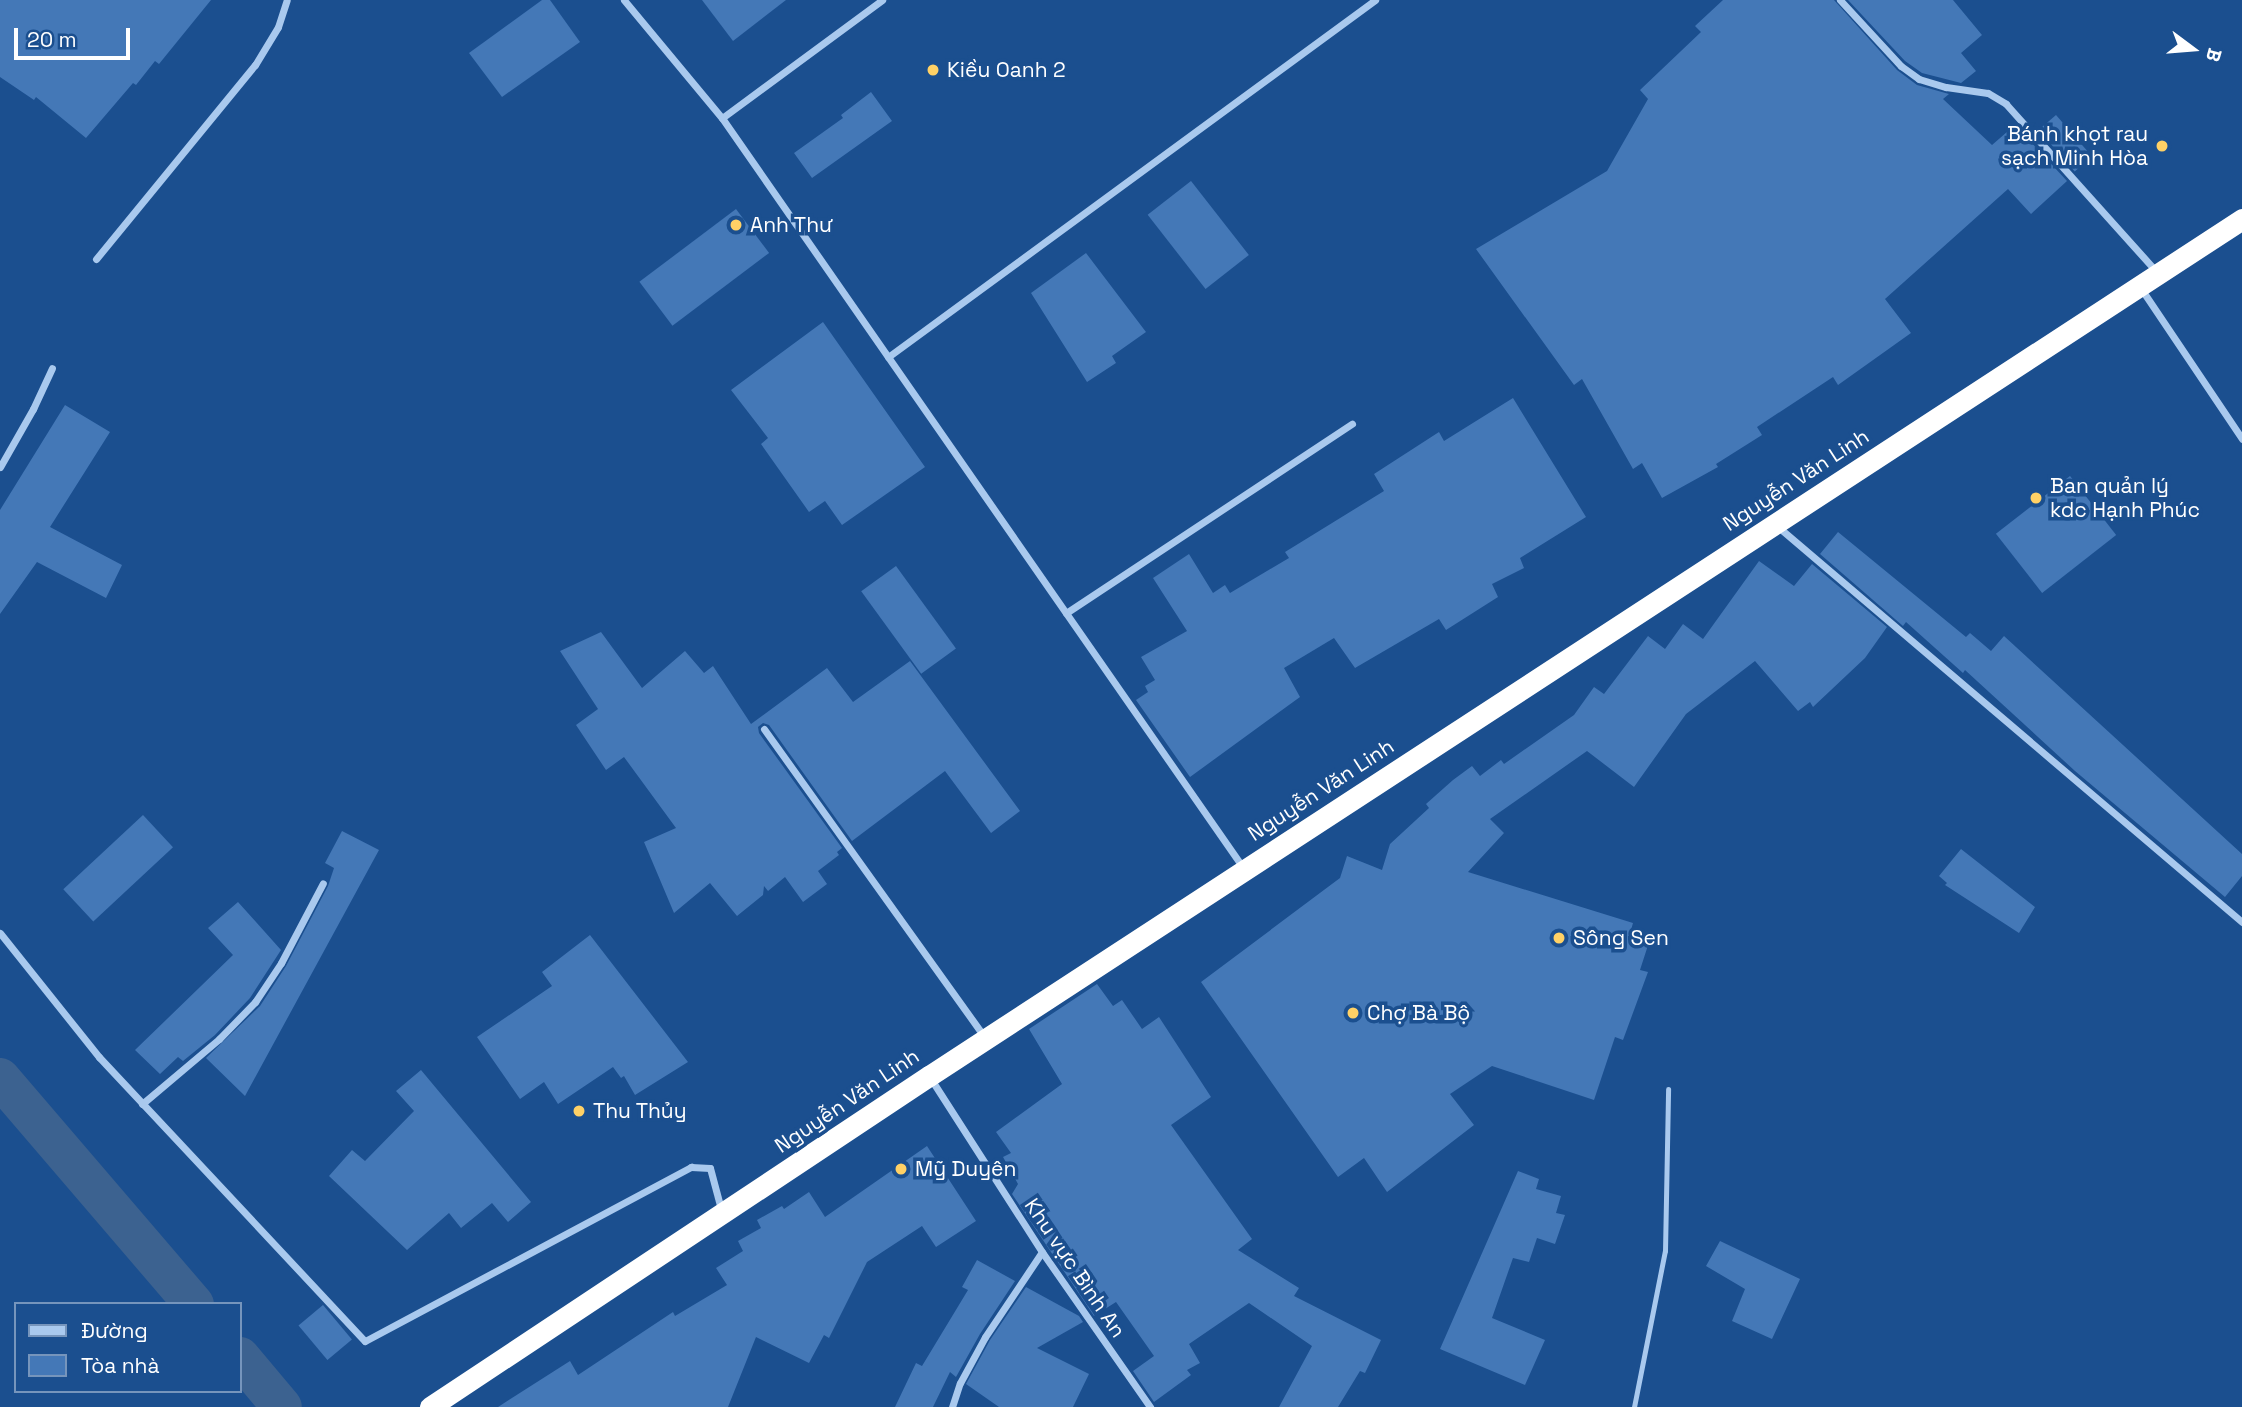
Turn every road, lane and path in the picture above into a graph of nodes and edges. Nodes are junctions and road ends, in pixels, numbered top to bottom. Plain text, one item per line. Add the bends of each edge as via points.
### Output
1 (287, 0) edge
2 (624, 0) edge
3 (882, 0) edge
4 (1376, 0) edge
5 (1840, 0) edge
6 (722, 118) junction
7 (2242, 219) edge
8 (96, 259) dead end
9 (2159, 274) junction
10 (2140, 286) junction
11 (888, 357) junction
12 (52, 368) dead end
13 (1352, 424) dead end
14 (2242, 439) edge
15 (0, 467) edge
16 (1773, 523) junction
17 (1066, 613) junction
18 (764, 729) dead end
19 (1244, 870) junction
20 (323, 883) dead end
21 (2242, 922) edge
22 (0, 933) edge
23 (986, 1039) junction
24 (929, 1076) junction
25 (1668, 1088) dead end
26 (142, 1104) junction
27 (722, 1214) junction
28 (1042, 1252) junction
29 (434, 1404) edge
30 (952, 1407) edge
31 (1150, 1407) edge
32 (1633, 1407) edge

1 - 8 street via 278,27 255,65
2 - 6 street
3 - 6 street
4 - 11 street
5 - 9 street via 1901,66 1919,79 1988,93 2006,104
6 - 11 street
7 - 9 highway, Nguyễn Văn Linh
9 - 10 highway, Nguyễn Văn Linh
10 - 14 street
10 - 16 highway, Nguyễn Văn Linh
11 - 17 street
12 - 15 street
13 - 17 street
16 - 19 highway, Nguyễn Văn Linh
16 - 21 street
17 - 19 street
18 - 23 street
19 - 23 highway, Nguyễn Văn Linh
20 - 26 street via 255,1002
22 - 26 street
23 - 24 highway, Nguyễn Văn Linh
24 - 27 highway, Nguyễn Văn Linh
24 - 28 street, Khu vực Bình An
25 - 32 lane via 1665,1251
26 - 27 street via 365,1342 691,1167 710,1168
27 - 29 highway, Nguyễn Văn Linh
28 - 30 street via 985,1337
28 - 31 street, Khu vực Bình An

